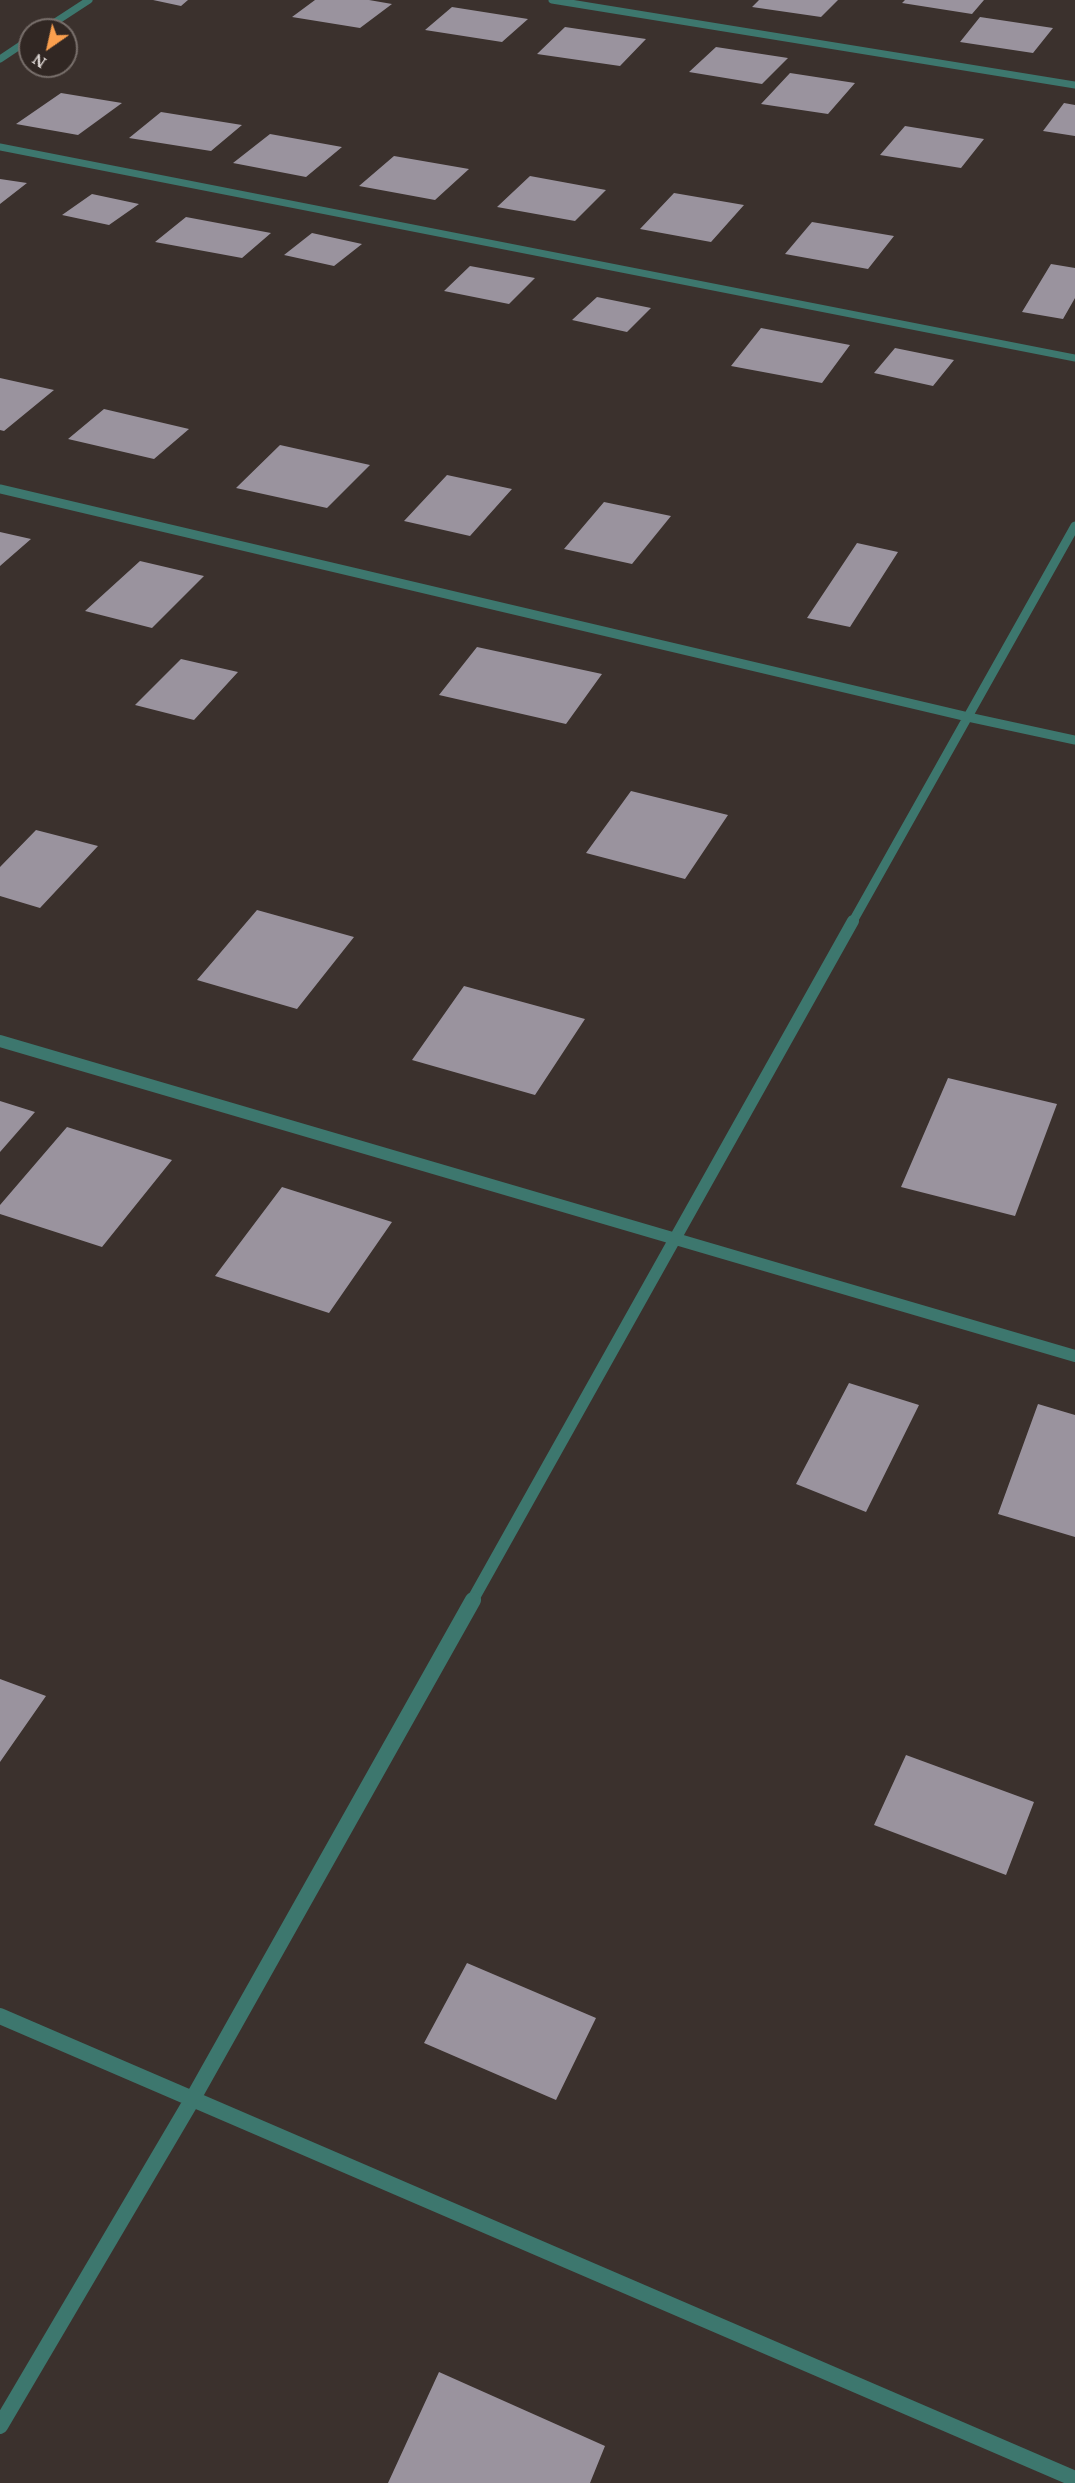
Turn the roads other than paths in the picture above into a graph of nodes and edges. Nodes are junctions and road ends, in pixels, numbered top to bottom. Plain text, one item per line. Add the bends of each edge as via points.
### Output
1 (89, 0) edge
2 (552, 0) edge
3 (61, 18) edge
4 (18, 47) edge
5 (0, 59) edge
6 (1075, 85) edge
7 (0, 147) edge
8 (1075, 358) edge
9 (0, 489) edge
10 (1075, 526) edge
11 (968, 717) junction
12 (1075, 740) edge
13 (0, 1041) edge
14 (675, 1240) junction
15 (1075, 1356) edge
16 (0, 2016) edge
17 (192, 2100) junction
18 (0, 2426) edge
19 (1075, 2479) edge

1 - 3 street
2 - 6 street
4 - 5 street
7 - 8 street
9 - 11 street
10 - 11 street
11 - 12 street
11 - 14 street
13 - 14 street
14 - 15 street
14 - 17 street
16 - 17 street
17 - 18 street
17 - 19 street

